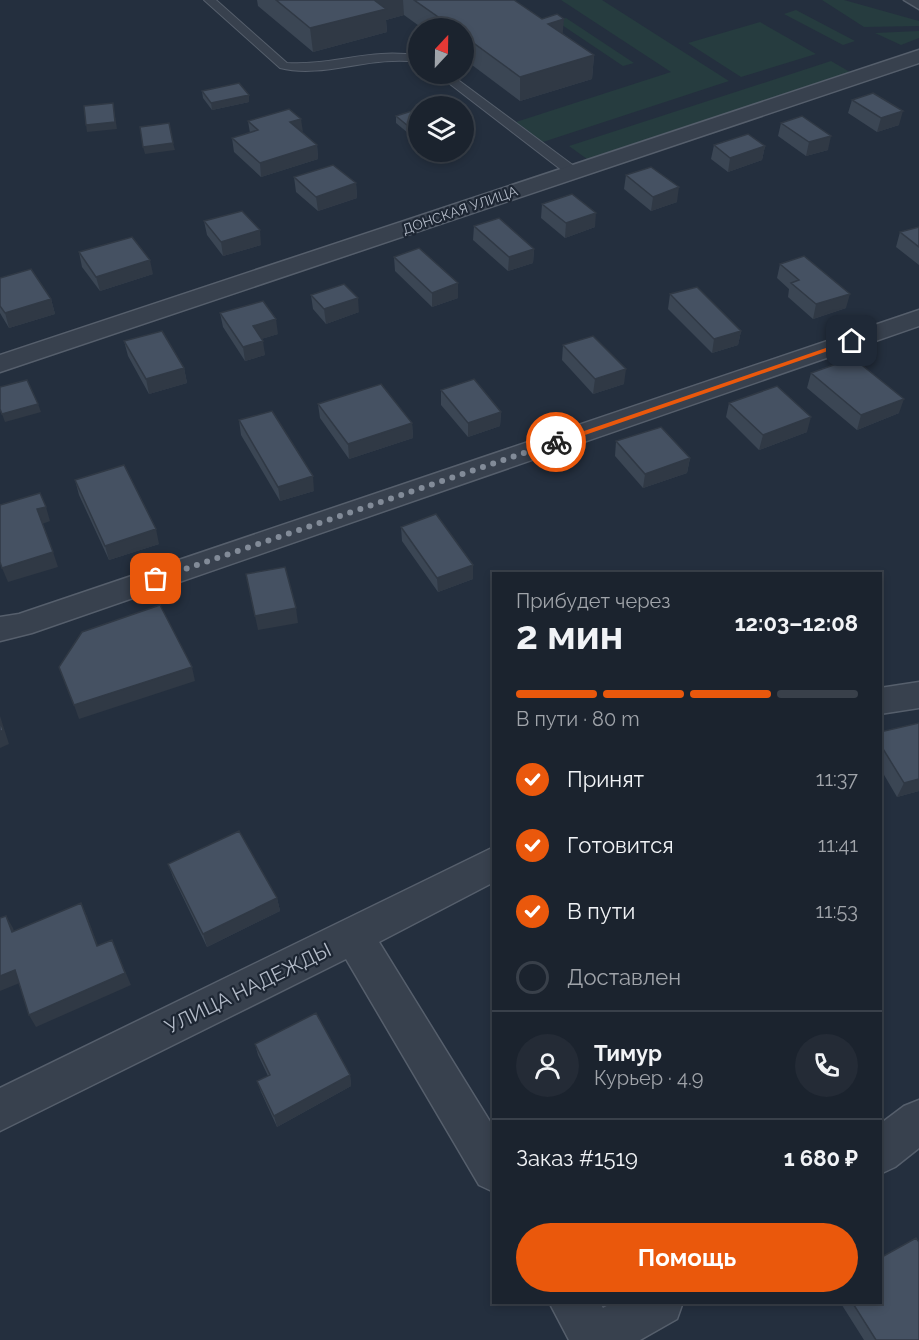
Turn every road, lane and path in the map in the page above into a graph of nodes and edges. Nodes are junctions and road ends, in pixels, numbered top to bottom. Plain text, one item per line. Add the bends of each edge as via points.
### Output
1 (209, 0) edge
2 (913, 0) edge
3 (919, 3) edge
4 (919, 56) edge
5 (408, 58) edge
6 (456, 84) edge
7 (573, 172) junction
8 (919, 318) edge
9 (0, 364) edge
10 (0, 629) edge
11 (919, 695) edge
12 (882, 701) edge
13 (492, 864) edge
14 (354, 936) junction
15 (0, 1110) edge
16 (919, 1121) edge
17 (882, 1150) edge
18 (492, 1167) edge
19 (574, 1304) edge
20 (657, 1304) edge
21 (594, 1340) edge

1 - 5 lane via 284,66 299,69 390,57
2 - 3 street
4 - 7 street, ДОНСКАЯ УЛИЦА
6 - 7 lane
7 - 9 street, ДОНСКАЯ УЛИЦА
8 - 10 street
11 - 12 street
13 - 14 street, УЛИЦА НАДЕЖДЫ
14 - 15 street, УЛИЦА НАДЕЖДЫ
14 - 18 street
16 - 17 street
19 - 21 street
20 - 21 street

